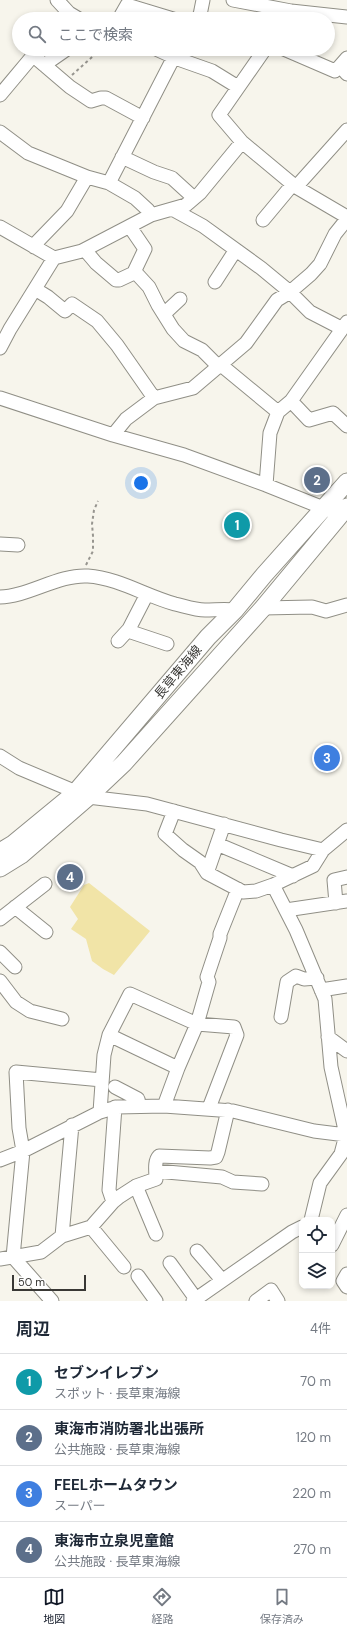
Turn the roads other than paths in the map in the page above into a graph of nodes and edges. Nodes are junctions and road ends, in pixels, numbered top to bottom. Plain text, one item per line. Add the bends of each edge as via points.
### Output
1 (57, 0) edge
2 (203, 0) edge
3 (233, 0) edge
4 (69, 12) edge
5 (123, 12) edge
6 (150, 12) edge
7 (201, 12) edge
8 (277, 12) edge
9 (335, 17) edge
10 (347, 17) edge
11 (57, 56) edge
12 (174, 56) edge
13 (182, 56) edge
14 (260, 56) edge
15 (300, 56) edge
16 (44, 65) junction
17 (344, 66) edge
18 (238, 87) junction
19 (0, 95) edge
20 (143, 118) junction
21 (347, 130) edge
22 (0, 132) edge
23 (242, 142) junction
24 (122, 157) junction
25 (87, 177) junction
26 (109, 183) junction
27 (294, 186) junction
28 (194, 198) junction
29 (172, 209) junction
30 (151, 215) junction
31 (347, 218) edge
32 (263, 220) dead end
33 (0, 227) edge
34 (130, 227) junction
35 (34, 247) junction
36 (85, 250) junction
37 (235, 251) junction
38 (54, 258) junction
39 (136, 272) junction
40 (215, 282) dead end
41 (35, 288) junction
42 (290, 292) junction
43 (180, 299) dead end
44 (164, 314) junction
45 (344, 325) edge
46 (0, 348) edge
47 (220, 366) junction
48 (0, 398) edge
49 (154, 398) junction
50 (290, 401) junction
51 (278, 412) junction
52 (347, 426) edge
53 (113, 435) junction
54 (347, 482) edge
55 (266, 485) junction
56 (325, 508) junction
57 (345, 514) edge
58 (0, 544) edge
59 (18, 545) dead end
60 (147, 594) junction
61 (0, 596) edge
62 (347, 605) edge
63 (263, 608) junction
64 (235, 610) junction
65 (129, 629) junction
66 (118, 641) dead end
67 (168, 644) dead end
68 (0, 756) edge
69 (81, 795) junction
70 (174, 811) junction
71 (224, 824) junction
72 (347, 830) edge
73 (217, 844) junction
74 (323, 850) junction
75 (0, 852) edge
76 (0, 868) edge
77 (207, 873) junction
78 (292, 876) junction
79 (347, 877) edge
80 (45, 884) dead end
81 (273, 885) junction
82 (238, 889) junction
83 (342, 902) edge
84 (15, 907) junction
85 (286, 910) junction
86 (0, 919) edge
87 (46, 932) dead end
88 (0, 952) edge
89 (15, 967) dead end
90 (0, 981) edge
91 (319, 984) junction
92 (347, 986) edge
93 (280, 1016) dead end
94 (62, 1019) dead end
95 (197, 1024) junction
96 (109, 1034) junction
97 (328, 1037) junction
98 (347, 1050) edge
99 (178, 1068) junction
100 (102, 1080) junction
101 (115, 1087) dead end
102 (139, 1105) junction
103 (164, 1106) junction
104 (115, 1107) junction
105 (209, 1108) junction
106 (228, 1110) junction
107 (100, 1112) junction
108 (72, 1125) junction
109 (347, 1137) edge
110 (23, 1151) junction
111 (0, 1160) edge
112 (156, 1171) junction
113 (262, 1184) dead end
114 (136, 1186) junction
115 (113, 1202) junction
116 (347, 1215) edge
117 (312, 1217) edge
118 (91, 1226) junction
119 (299, 1228) edge
120 (156, 1234) dead end
121 (62, 1236) junction
122 (335, 1239) edge
123 (198, 1251) dead end
124 (13, 1257) junction
125 (0, 1259) edge
126 (170, 1263) dead end
127 (124, 1267) dead end
128 (347, 1274) edge
129 (138, 1276) dead end
130 (222, 1280) junction
131 (347, 1287) edge
132 (195, 1300) edge
133 (52, 1301) edge
134 (156, 1301) edge
135 (256, 1301) edge
136 (278, 1301) edge

1 - 4 street
2 - 7 street
3 - 8 street
5 - 6 street via 127,5
9 - 10 street
11 - 16 street
12 - 20 street
13 - 18 street
14 - 18 street
15 - 17 street via 335,71
16 - 19 street via 36,58 32,58
16 - 20 street via 91,101 106,98
18 - 23 street via 219,115
20 - 24 street
21 - 27 street
22 - 25 street via 28,153
23 - 27 street
23 - 28 street
24 - 26 street
24 - 28 street via 172,178
25 - 26 street
25 - 35 street via 67,211
26 - 30 street via 135,198
27 - 31 street
27 - 32 street
28 - 29 street via 186,205
29 - 30 street
29 - 37 street via 203,226
30 - 34 street
31 - 42 street via 335,234 320,264
33 - 35 street
34 - 36 street
34 - 39 street via 145,249
35 - 38 street
36 - 38 street
36 - 39 street via 96,264 116,280
37 - 40 street
37 - 42 street
38 - 41 street
39 - 44 street via 150,287
41 - 46 street
41 - 49 street via 65,311 72,304 97,322 117,345
42 - 45 street via 310,312
42 - 47 street via 277,300 246,343
43 - 44 street
44 - 47 street via 184,341 202,350
45 - 50 street
47 - 49 street via 193,388
47 - 51 street
48 - 53 street
49 - 53 street via 126,419
50 - 51 street
50 - 52 street via 308,420 332,413
51 - 55 street via 270,433
53 - 55 street via 184,455
54 - 56 main road, 長草東海線
55 - 56 street
56 - 57 street
56 - 64 main road, 長草東海線
57 - 63 main road, 長草東海線
58 - 59 street
60 - 61 street via 108,580 87,576 71,577 9,597
60 - 64 street via 200,610
60 - 65 street
62 - 63 street via 326,611 312,607
63 - 69 main road, 長草東海線 via 124,762
64 - 69 main road, 長草東海線 via 208,637
65 - 66 street
65 - 67 street via 131,632
68 - 69 street via 19,768
69 - 70 street via 147,804
69 - 75 main road, 長草東海線
69 - 76 main road, 長草東海線 via 21,855
70 - 71 street
70 - 77 street via 165,834 200,862
71 - 73 street
71 - 74 street
72 - 74 street
73 - 77 street
73 - 78 street
74 - 78 street via 313,866
77 - 82 street
78 - 81 street
79 - 83 street via 334,880
80 - 84 street
81 - 82 street via 243,892
81 - 85 street
82 - 95 street via 220,934
83 - 85 street
84 - 86 street
84 - 87 street
85 - 91 street
88 - 89 street
90 - 94 street via 16,1002 30,1011
91 - 92 street
91 - 93 street via 296,976 287,982
91 - 97 street via 325,999
95 - 96 street via 130,994
95 - 99 street
95 - 105 street via 234,1027 237,1036
96 - 99 street
96 - 100 street
97 - 98 street
97 - 109 street
99 - 103 street
100 - 107 street
100 - 110 street via 16,1072
101 - 102 street via 138,1099
102 - 103 street
102 - 104 street
103 - 105 street
104 - 107 street
104 - 115 street via 109,1190
105 - 106 street
106 - 109 street
106 - 112 street via 216,1157 159,1156
107 - 108 street
108 - 110 street
108 - 121 street
109 - 117 street via 341,1154 320,1183
110 - 111 street
110 - 124 street
112 - 113 street via 222,1177 234,1182
112 - 114 street via 156,1179
114 - 115 street
114 - 120 street
115 - 118 street
116 - 122 street
118 - 121 street
118 - 127 street
119 - 130 street
121 - 124 street via 40,1252
123 - 130 street
124 - 125 street
124 - 133 street
126 - 132 street
128 - 131 street via 343,1281
129 - 134 street
130 - 132 street
135 - 136 street via 271,1290

